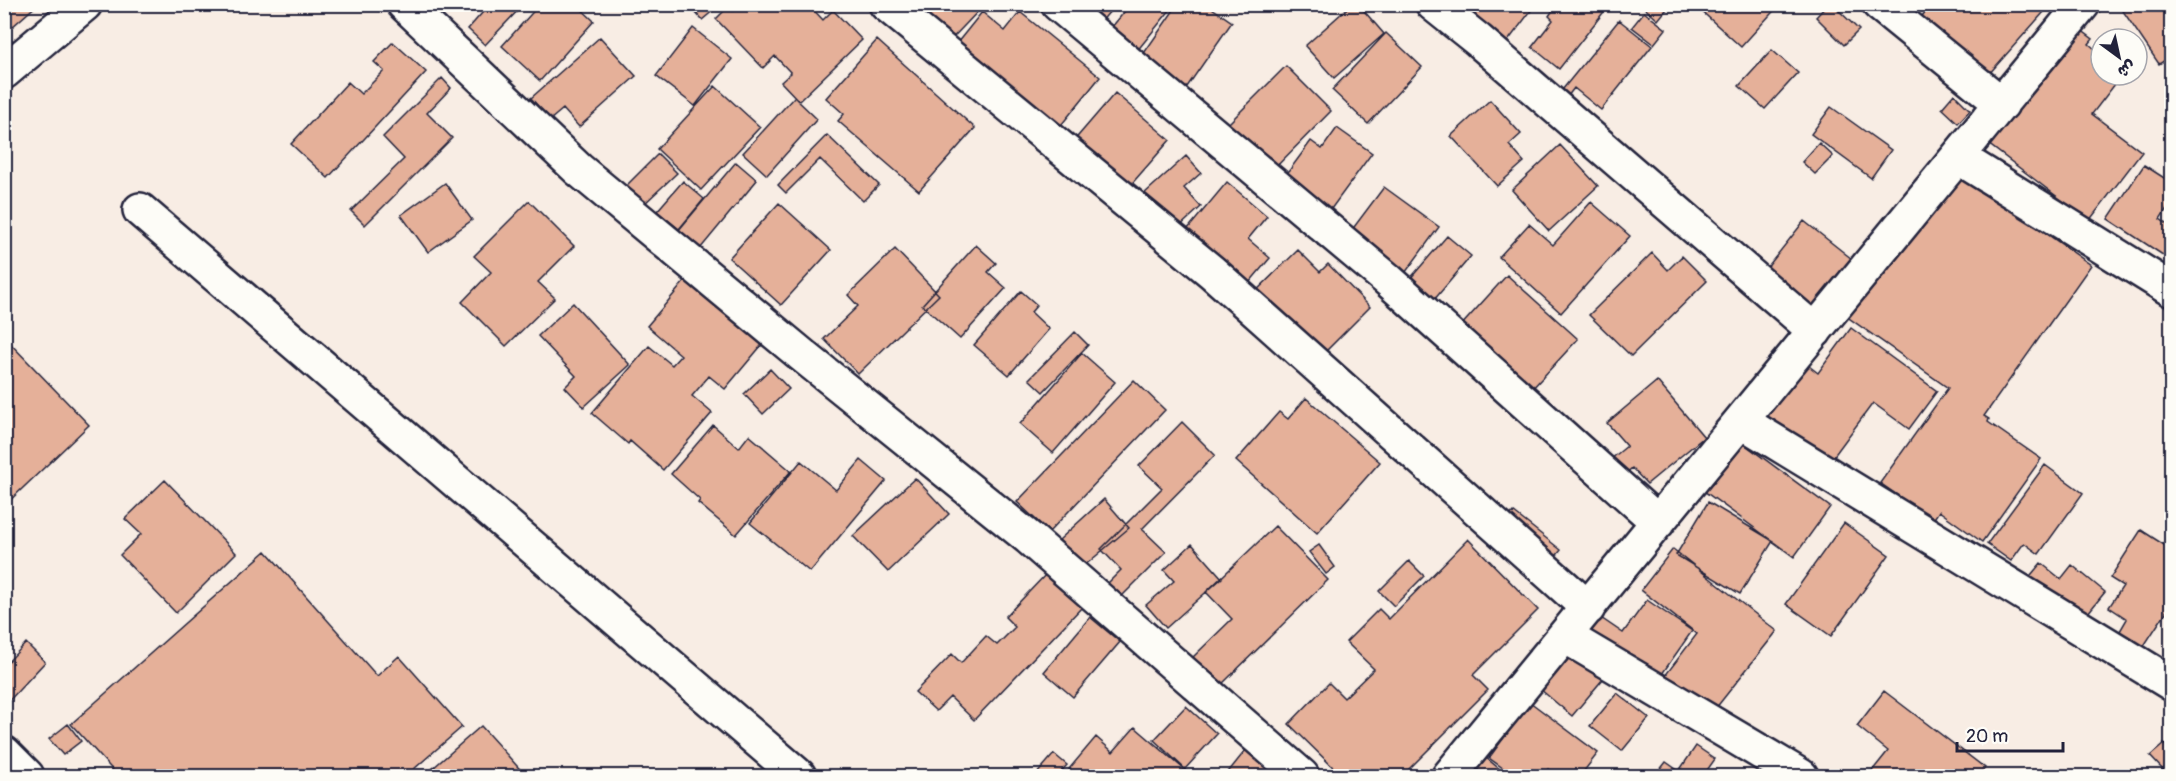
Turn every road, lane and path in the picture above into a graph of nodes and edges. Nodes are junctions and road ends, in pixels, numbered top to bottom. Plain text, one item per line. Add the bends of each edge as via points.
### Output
1 (85, 4) edge
2 (404, 4) edge
3 (886, 4) edge
4 (1058, 4) edge
5 (1433, 4) edge
6 (1879, 4) edge
7 (2083, 4) edge
8 (4, 72) edge
9 (2002, 104) junction
10 (1958, 157) junction
11 (140, 210) dead end
12 (2172, 290) edge
13 (1815, 331) junction
14 (1741, 421) junction
15 (1658, 522) junction
16 (1588, 608) junction
17 (1565, 636) junction
18 (2172, 684) edge
19 (4, 753) edge
20 (27, 777) edge
21 (799, 777) edge
22 (1302, 777) edge
23 (1449, 777) edge
24 (1801, 777) edge

1 - 8 street
2 - 22 street via 578,169 1029,538
3 - 16 street via 1212,272
4 - 15 street via 1387,279
5 - 13 street
6 - 9 street
7 - 9 street
9 - 10 street
10 - 12 street
10 - 13 street
11 - 21 street
13 - 14 street
14 - 15 street
14 - 18 street
15 - 16 street
16 - 17 street
17 - 23 street
17 - 24 street
19 - 20 street

